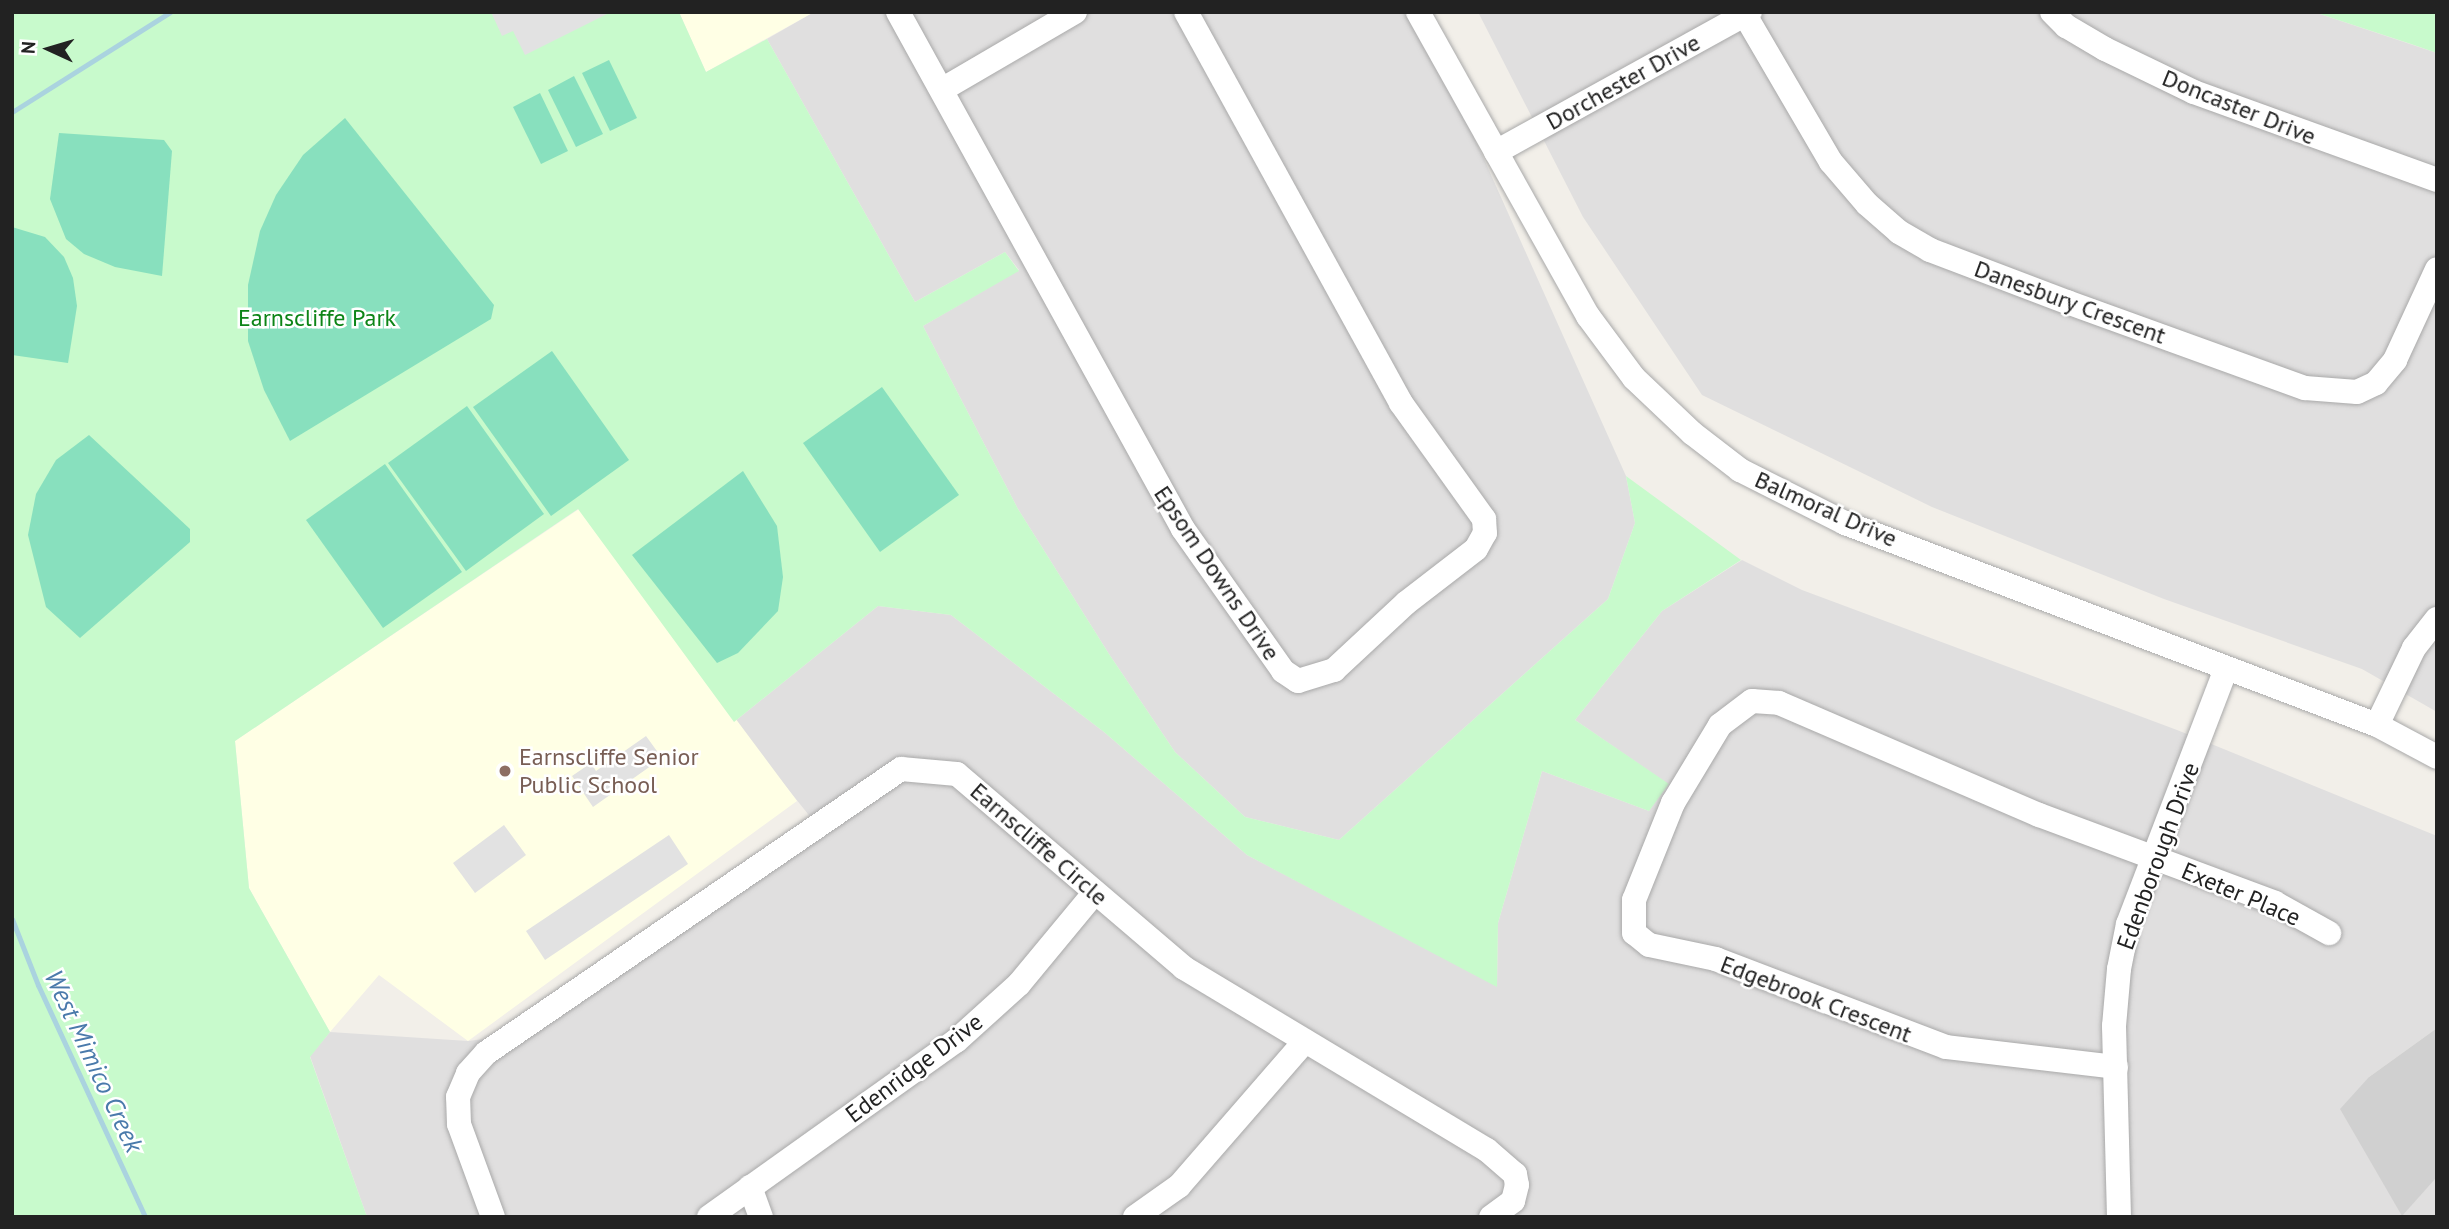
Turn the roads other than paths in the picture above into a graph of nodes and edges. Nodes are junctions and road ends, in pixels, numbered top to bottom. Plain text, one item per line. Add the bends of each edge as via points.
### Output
1 (898, 12) edge
2 (1076, 12) edge
3 (1186, 12) edge
4 (1418, 12) edge
5 (2052, 12) edge
6 (1748, 13) edge
7 (943, 89) junction
8 (1496, 152) junction
9 (2437, 180) edge
10 (2437, 269) edge
11 (2437, 619) edge
12 (2227, 669) junction
13 (2376, 725) junction
14 (2437, 757) edge
15 (2153, 857) junction
16 (1095, 892) junction
17 (2329, 933) dead end
18 (1305, 1041) junction
19 (2116, 1067) junction
20 (750, 1187) junction
21 (493, 1217) edge
22 (709, 1217) edge
23 (761, 1217) edge
24 (1135, 1217) edge
25 (1491, 1217) edge
26 (2119, 1217) edge

1 - 7 street, Epsom Downs Drive
2 - 7 street
3 - 7 street, Epsom Downs Drive via 1401,403 1484,519 1485,533 1476,549 1406,603 1335,670 1318,677 1298,681 1283,671 1183,529
4 - 8 street, Balmoral Drive
5 - 9 street, Doncaster Drive via 2105,49 2194,92
6 - 8 street, Dorchester Drive
6 - 10 street, Danesbury Crescent via 1831,162 1867,204 1899,232 1930,250 2067,302 2305,388 2357,392 2376,383 2395,360
8 - 12 street, Balmoral Drive via 1588,316 1634,378 1692,433 1740,470 1844,523
11 - 13 street via 2414,648
12 - 13 street, Balmoral Drive
12 - 15 street, Edenborough Drive
13 - 14 street, Balmoral Drive
15 - 17 street, Exeter Place via 2275,903
15 - 19 street, Edenborough Drive via 2128,924 2119,969
15 - 19 street, Edgebrook Crescent via 2039,815 1779,703 1752,701 1720,725 1676,795 1634,900 1634,933 1649,945 1716,959 1906,1035 1946,1047
16 - 18 street, Earnscliffe Circle via 1184,968
16 - 20 street, Edenridge Drive via 1019,984 956,1041
16 - 21 street, Earnscliffe Circle via 957,774 901,769 486,1053 468,1073 458,1097 459,1124
18 - 24 street via 1179,1186
18 - 25 street, Earnscliffe Circle via 1461,1131 1515,1174 1513,1201
19 - 26 street, Edenborough Drive
20 - 22 street, Edenridge Drive
20 - 23 street

